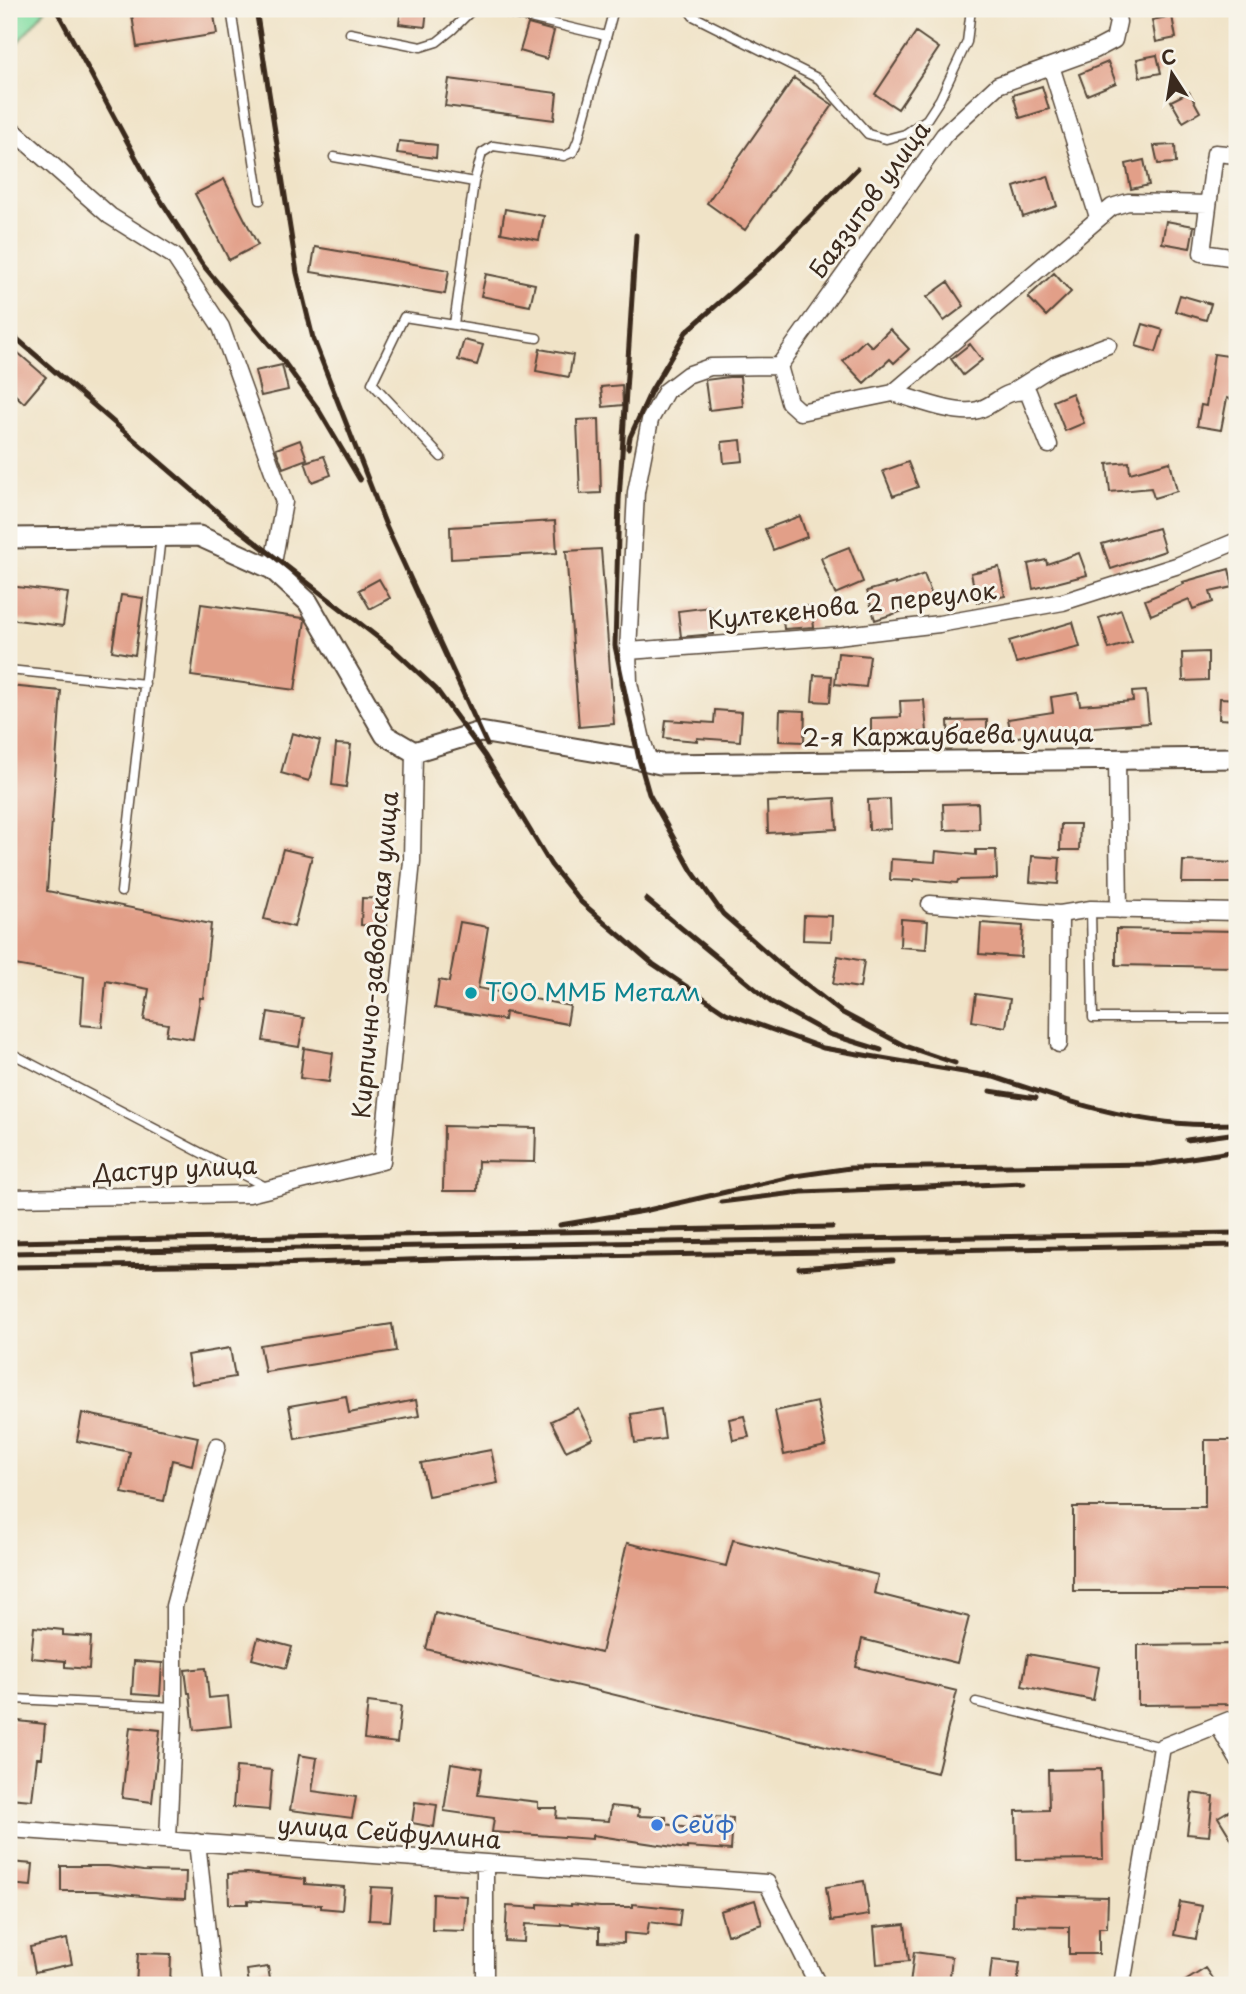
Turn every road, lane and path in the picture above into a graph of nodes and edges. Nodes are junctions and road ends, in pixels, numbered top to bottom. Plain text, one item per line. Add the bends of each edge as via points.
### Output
1 (231, 9) edge
2 (473, 9) edge
3 (491, 9) edge
4 (614, 9) edge
5 (688, 9) edge
6 (971, 9) edge
7 (1115, 9) edge
8 (350, 33) dead end
9 (606, 36) junction
10 (1051, 66) junction
11 (9, 127) edge
12 (1237, 155) edge
13 (334, 157) dead end
14 (474, 181) junction
15 (260, 200) dead end
16 (1208, 204) junction
17 (1098, 217) junction
18 (1237, 258) edge
19 (454, 324) junction
20 (537, 338) dead end
21 (1108, 345) dead end
22 (779, 366) junction
23 (1015, 390) junction
24 (893, 393) junction
25 (1049, 445) dead end
26 (441, 457) dead end
27 (161, 536) junction
28 (9, 538) edge
29 (1237, 541) edge
30 (272, 569) junction
31 (628, 651) junction
32 (9, 670) edge
33 (145, 684) junction
34 (414, 752) junction
35 (1237, 758) edge
36 (1117, 759) junction
37 (655, 763) junction
38 (121, 892) dead end
39 (930, 904) dead end
40 (1091, 909) junction
41 (1119, 911) junction
42 (1237, 912) edge
43 (1060, 914) junction
44 (1237, 1018) edge
45 (1059, 1044) dead end
46 (9, 1052) edge
47 (382, 1161) joint
48 (270, 1189) junction
49 (9, 1198) edge
50 (217, 1446) dead end
51 (15, 1699) dead end
52 (976, 1702) dead end
53 (174, 1707) junction
54 (1237, 1717) edge
55 (1218, 1725) junction
56 (1162, 1747) junction
57 (1237, 1758) edge
58 (9, 1829) edge
59 (168, 1840) junction
60 (197, 1842) junction
61 (485, 1863) junction
62 (213, 1985) edge
63 (485, 1985) edge
64 (818, 1985) edge
65 (1122, 1985) edge

1 - 15 lane
2 - 8 lane via 437,42 421,47
3 - 9 lane
4 - 9 lane
5 - 6 lane via 693,16 819,79 868,134 886,139 905,134 927,119 967,42
7 - 10 street, Баязитов улица via 1114,40
9 - 14 lane via 573,152 564,156 493,146 482,153
10 - 17 street
10 - 22 street, Баязитов улица via 998,85 944,135
11 - 30 street via 110,216 174,256 221,327 284,502
12 - 16 street via 1215,153
13 - 14 lane
14 - 19 lane
16 - 17 street via 1128,202
16 - 18 street via 1202,253
17 - 24 street
19 - 20 lane
19 - 26 lane via 404,317 372,383
21 - 23 street via 1055,365
22 - 24 street via 789,402 800,412
22 - 31 street via 710,367 687,374 666,391 650,420 636,492
23 - 24 street via 979,410 957,412
23 - 25 street via 1028,391
27 - 28 street
27 - 30 street via 199,536
27 - 33 lane
29 - 31 street, Култекенова 2 переулок via 1063,602 939,624
30 - 34 street via 308,602 385,735
31 - 37 street via 629,683 642,740
32 - 33 lane
33 - 38 lane
34 - 37 street, 2-я Каржаубаева улица via 480,732
34 - 47 street, Кирпично-заводская улица via 412,861
35 - 36 street, 2-я Каржаубаева улица
36 - 37 street, 2-я Каржаубаева улица
36 - 41 street
39 - 43 street
40 - 41 street
40 - 43 street
40 - 44 lane via 1093,1018
41 - 42 street
43 - 45 street
46 - 48 lane
47 - 48 street, Дастур улица
48 - 49 street, Дастур улица via 249,1194
50 - 53 street via 174,1606
51 - 53 lane
52 - 56 lane
53 - 59 street
54 - 55 street
55 - 56 street
55 - 57 street
56 - 65 street
58 - 59 street, улица Сейфуллина
59 - 60 street, улица Сейфуллина
60 - 61 street, улица Сейфуллина
60 - 62 street
61 - 63 street
61 - 64 street, улица Сейфуллина via 767,1883

